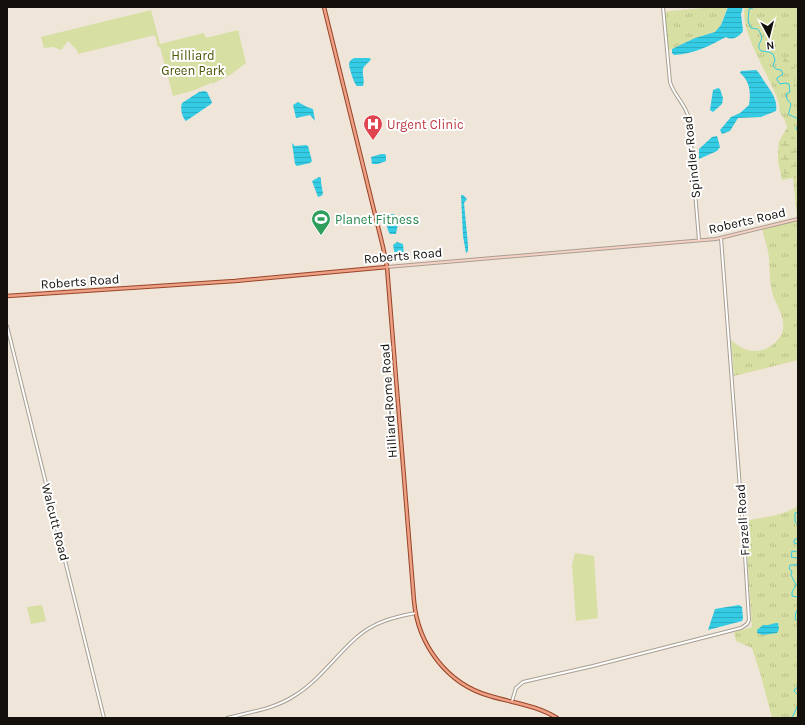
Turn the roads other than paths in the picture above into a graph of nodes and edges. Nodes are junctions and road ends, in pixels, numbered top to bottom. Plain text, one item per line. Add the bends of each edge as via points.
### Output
1 (324, 7) edge
2 (663, 7) edge
3 (798, 219) edge
4 (721, 238) junction
5 (699, 240) junction
6 (387, 267) junction
7 (7, 296) edge
8 (7, 326) edge
9 (416, 614) junction
10 (512, 702) junction
11 (104, 718) edge
12 (227, 718) edge
13 (557, 718) edge

1 - 6 main road, Hilliard-Rome Road
2 - 5 street, Spindler Road via 670,82 673,91 687,110 689,119
3 - 4 main road, Roberts Road
4 - 5 main road, Roberts Road
4 - 10 street, Frazell Road via 749,620 741,628 521,683 516,688
5 - 6 main road, Roberts Road
6 - 7 main road, Roberts Road via 235,281
6 - 9 main road, Hilliard-Rome Road
8 - 11 street, Walcutt Road
9 - 10 main road, Hilliard-Rome Road via 427,646 446,671 476,691
9 - 12 street via 391,618 370,628 293,697 273,706
10 - 13 main road, Hilliard-Rome Road via 537,708

